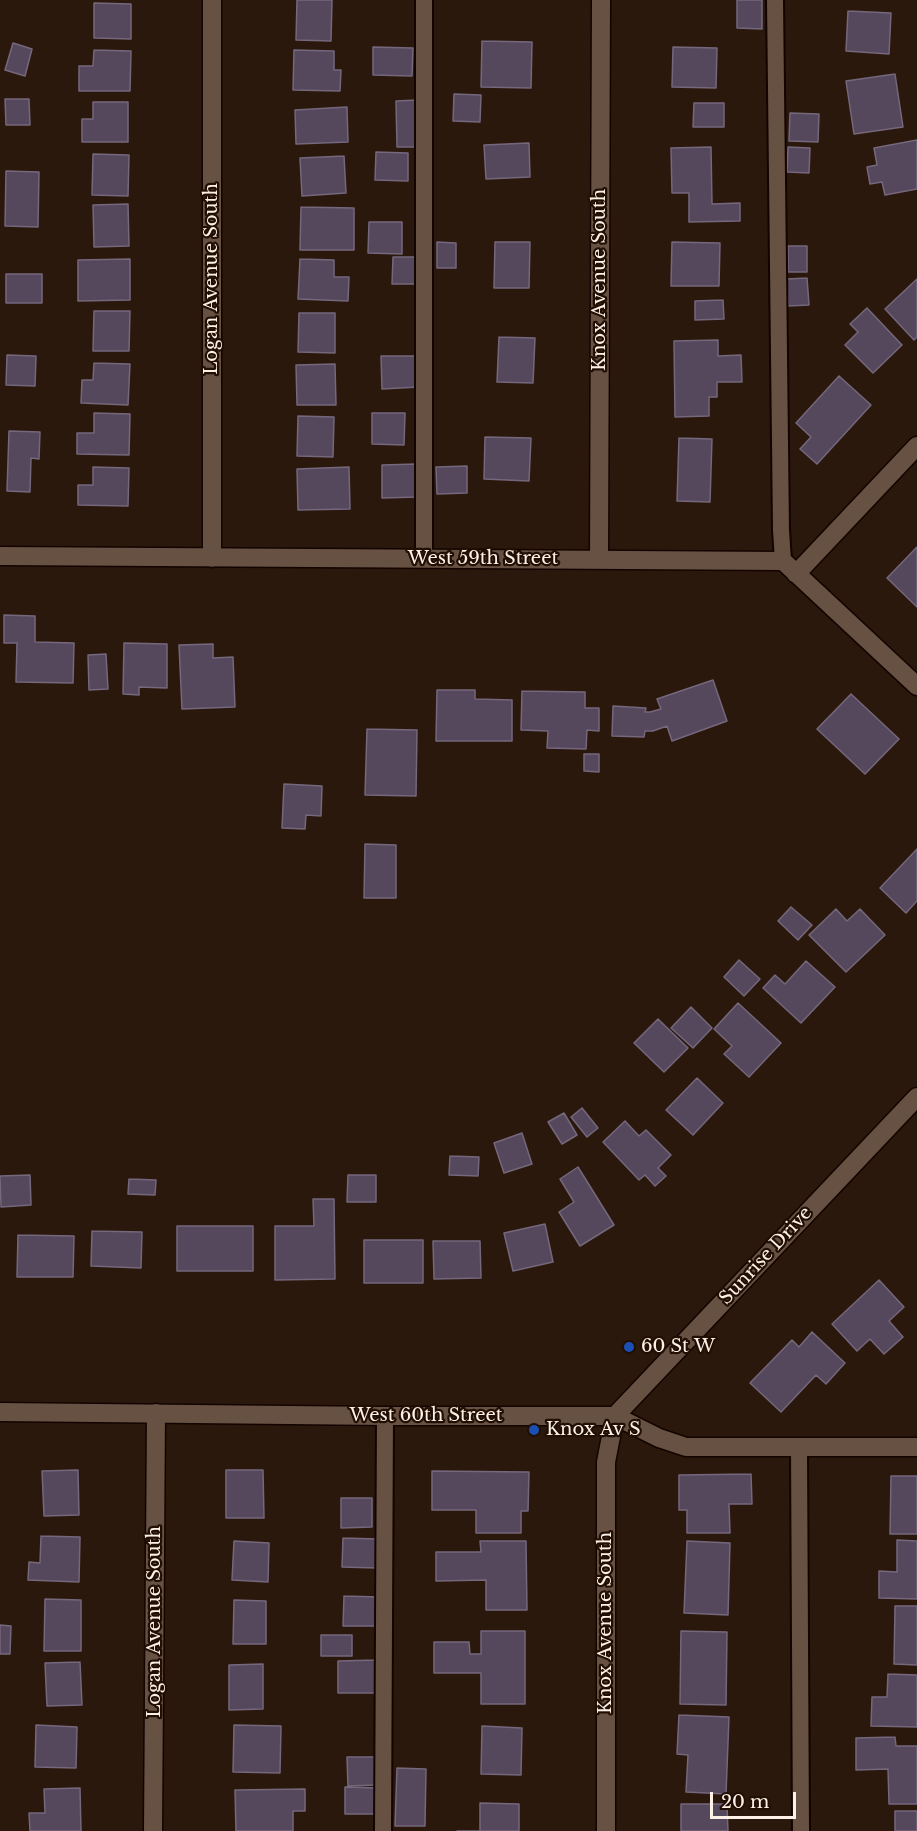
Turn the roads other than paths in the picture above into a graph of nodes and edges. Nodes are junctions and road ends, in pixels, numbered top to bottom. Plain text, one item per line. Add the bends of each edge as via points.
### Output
1 (212, 0) edge
2 (424, 0) edge
3 (601, 0) edge
4 (775, 0) edge
5 (917, 446) edge
6 (0, 556) edge
7 (212, 558) junction
8 (424, 559) junction
9 (599, 559) junction
10 (790, 568) junction
11 (917, 686) edge
12 (917, 1097) edge
13 (0, 1412) edge
14 (156, 1413) junction
15 (384, 1416) junction
16 (615, 1416) junction
17 (799, 1448) junction
18 (917, 1448) edge
19 (153, 1831) edge
20 (383, 1831) edge
21 (606, 1831) edge
22 (801, 1831) edge

1 - 7 street, Logan Avenue South
2 - 8 lane
3 - 9 street, Knox Avenue South
4 - 10 lane via 781,530
5 - 10 street
6 - 7 street, West 59th Street
7 - 8 street, West 59th Street
8 - 9 street, West 59th Street
9 - 10 street, West 59th Street
10 - 11 street
12 - 16 street, Sunrise Drive
13 - 14 street, West 60th Street
14 - 15 street, West 60th Street
14 - 19 street, Logan Avenue South
15 - 16 street, West 60th Street
15 - 20 lane
16 - 17 street, West 60th Street via 686,1447
16 - 21 street, Knox Avenue South via 606,1462
17 - 18 street, West 60th Street
17 - 22 lane

